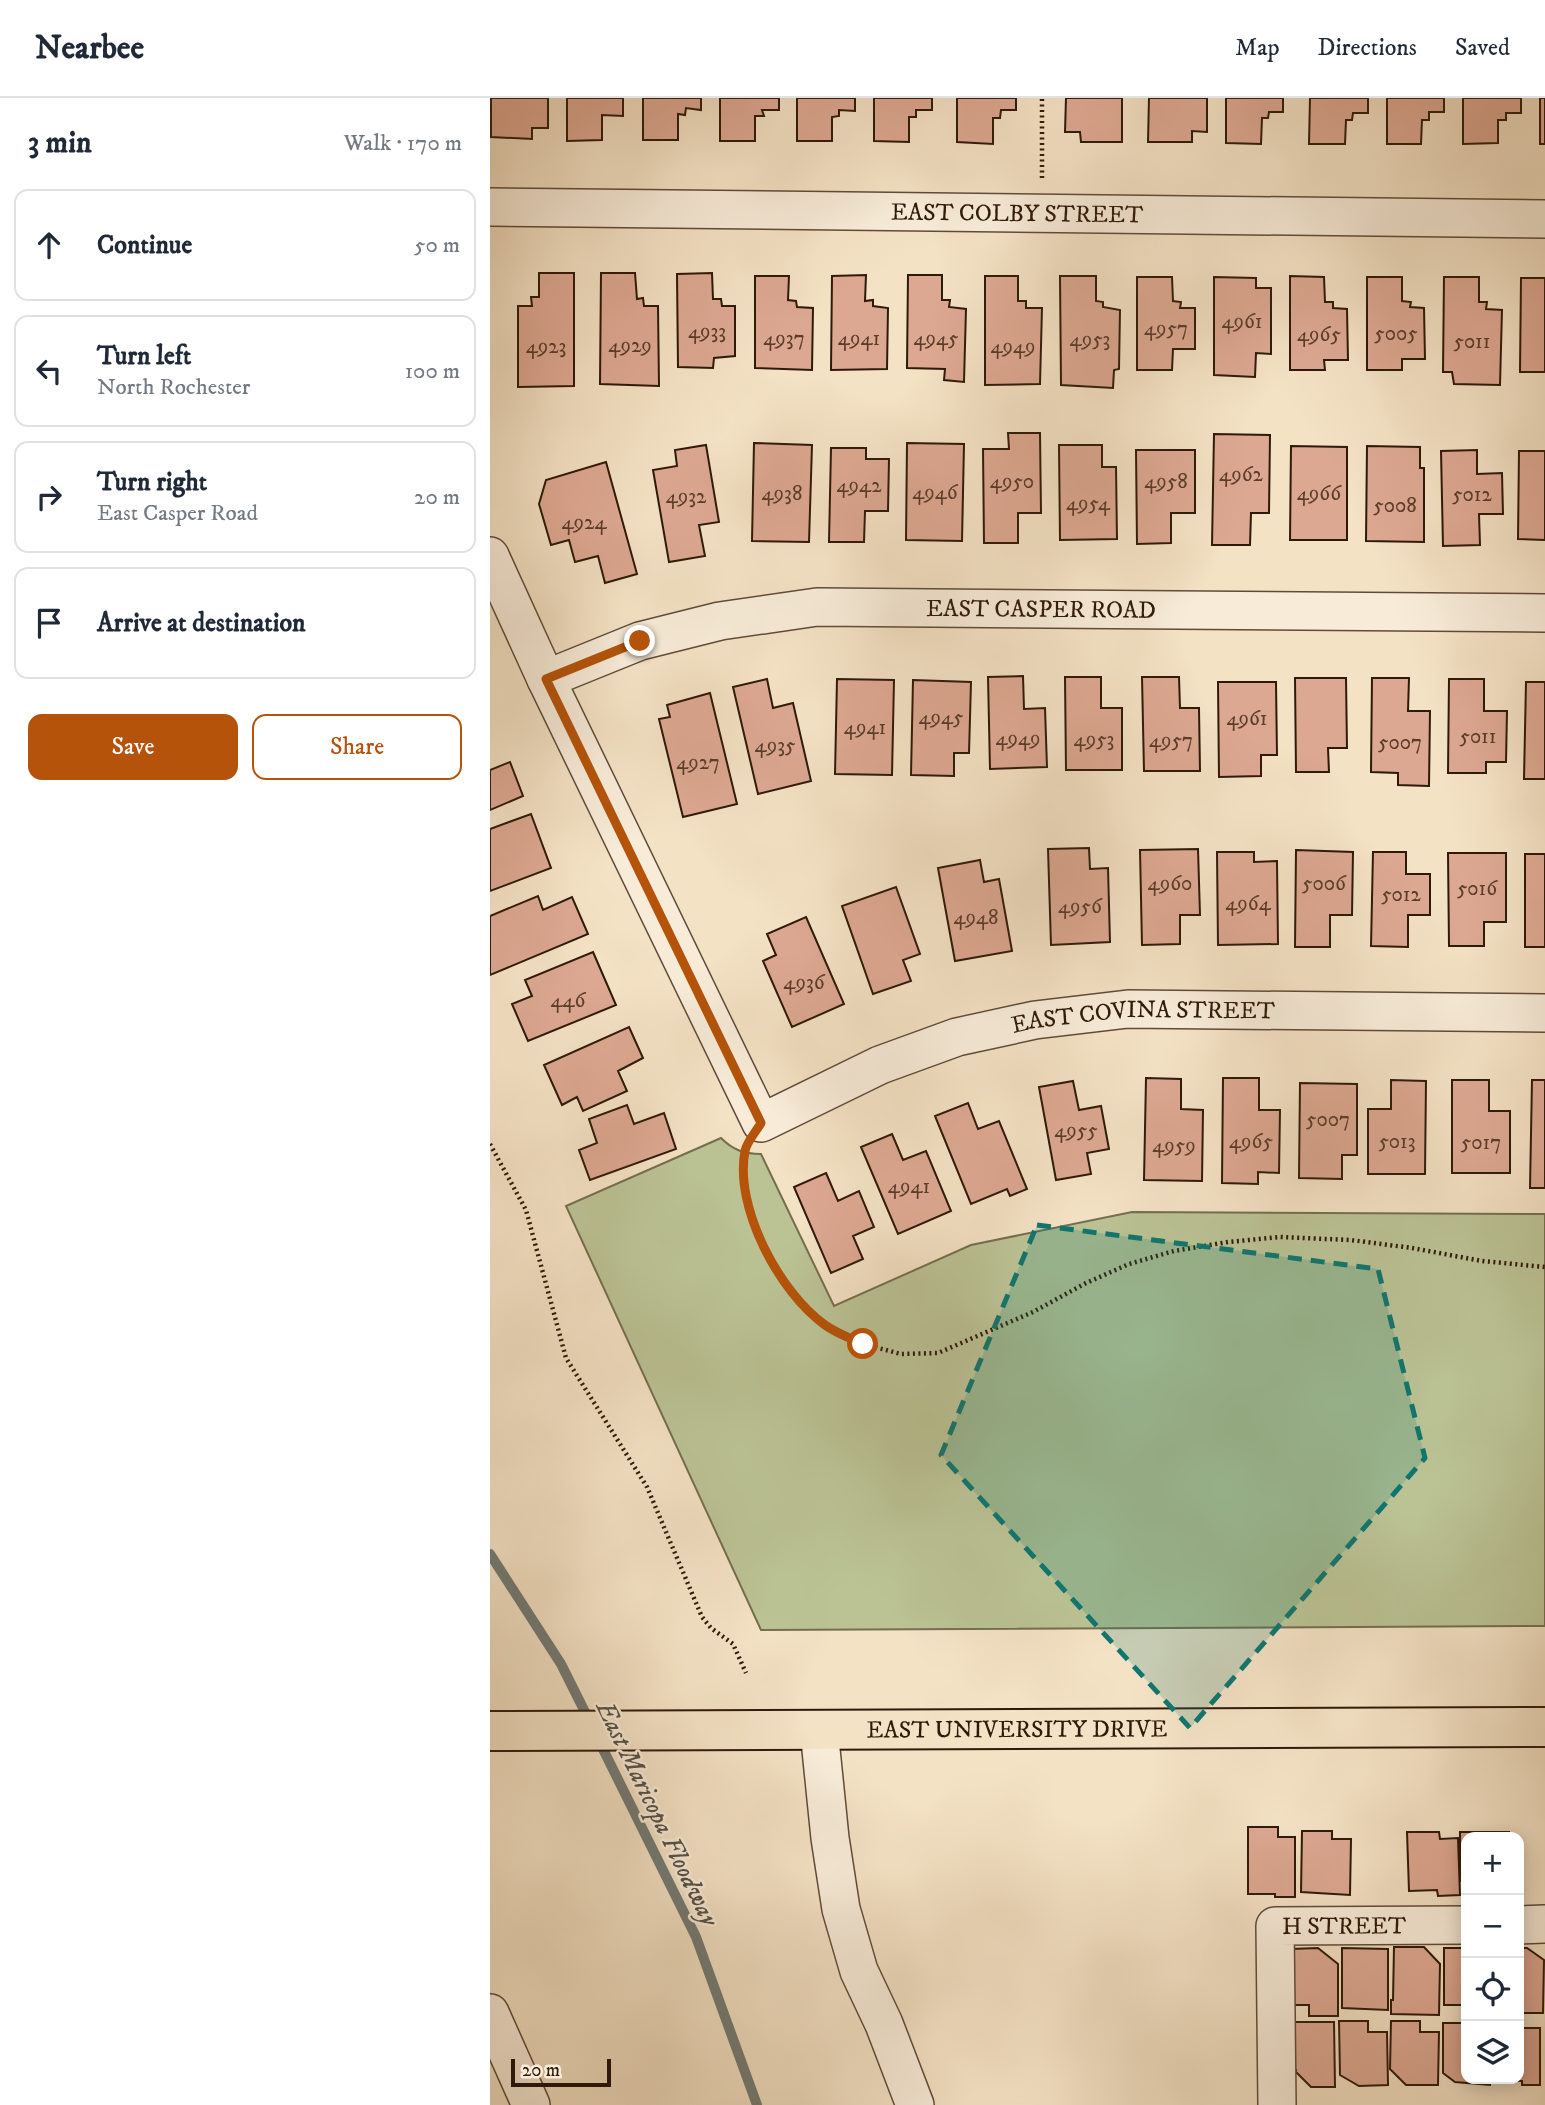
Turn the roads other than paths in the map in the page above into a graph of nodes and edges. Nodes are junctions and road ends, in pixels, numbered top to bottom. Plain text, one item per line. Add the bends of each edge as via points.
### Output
1 (490, 207) edge
2 (1545, 219) edge
3 (490, 556) edge
4 (1545, 613) edge
5 (546, 679) junction
6 (1545, 1013) edge
7 (1545, 1727) edge
8 (819, 1730) junction
9 (490, 1731) edge
10 (1524, 1924) edge
11 (1545, 1924) edge
12 (1461, 1925) edge
13 (490, 2013) edge
14 (531, 2105) edge
15 (915, 2105) edge
16 (1277, 2105) edge

1 - 2 street, EAST COLBY STREET
3 - 5 street
4 - 5 street, EAST CASPER ROAD via 817,607 720,621 640,641
5 - 6 street, EAST COVINA STREET via 761,1123 880,1065 957,1037 1035,1020 1128,1009
7 - 8 main road, EAST UNIVERSITY DRIVE
8 - 9 main road, EAST UNIVERSITY DRIVE
8 - 15 street via 841,1909 859,1970
10 - 11 street
12 - 16 street, H STREET via 1275,1926
13 - 14 street

